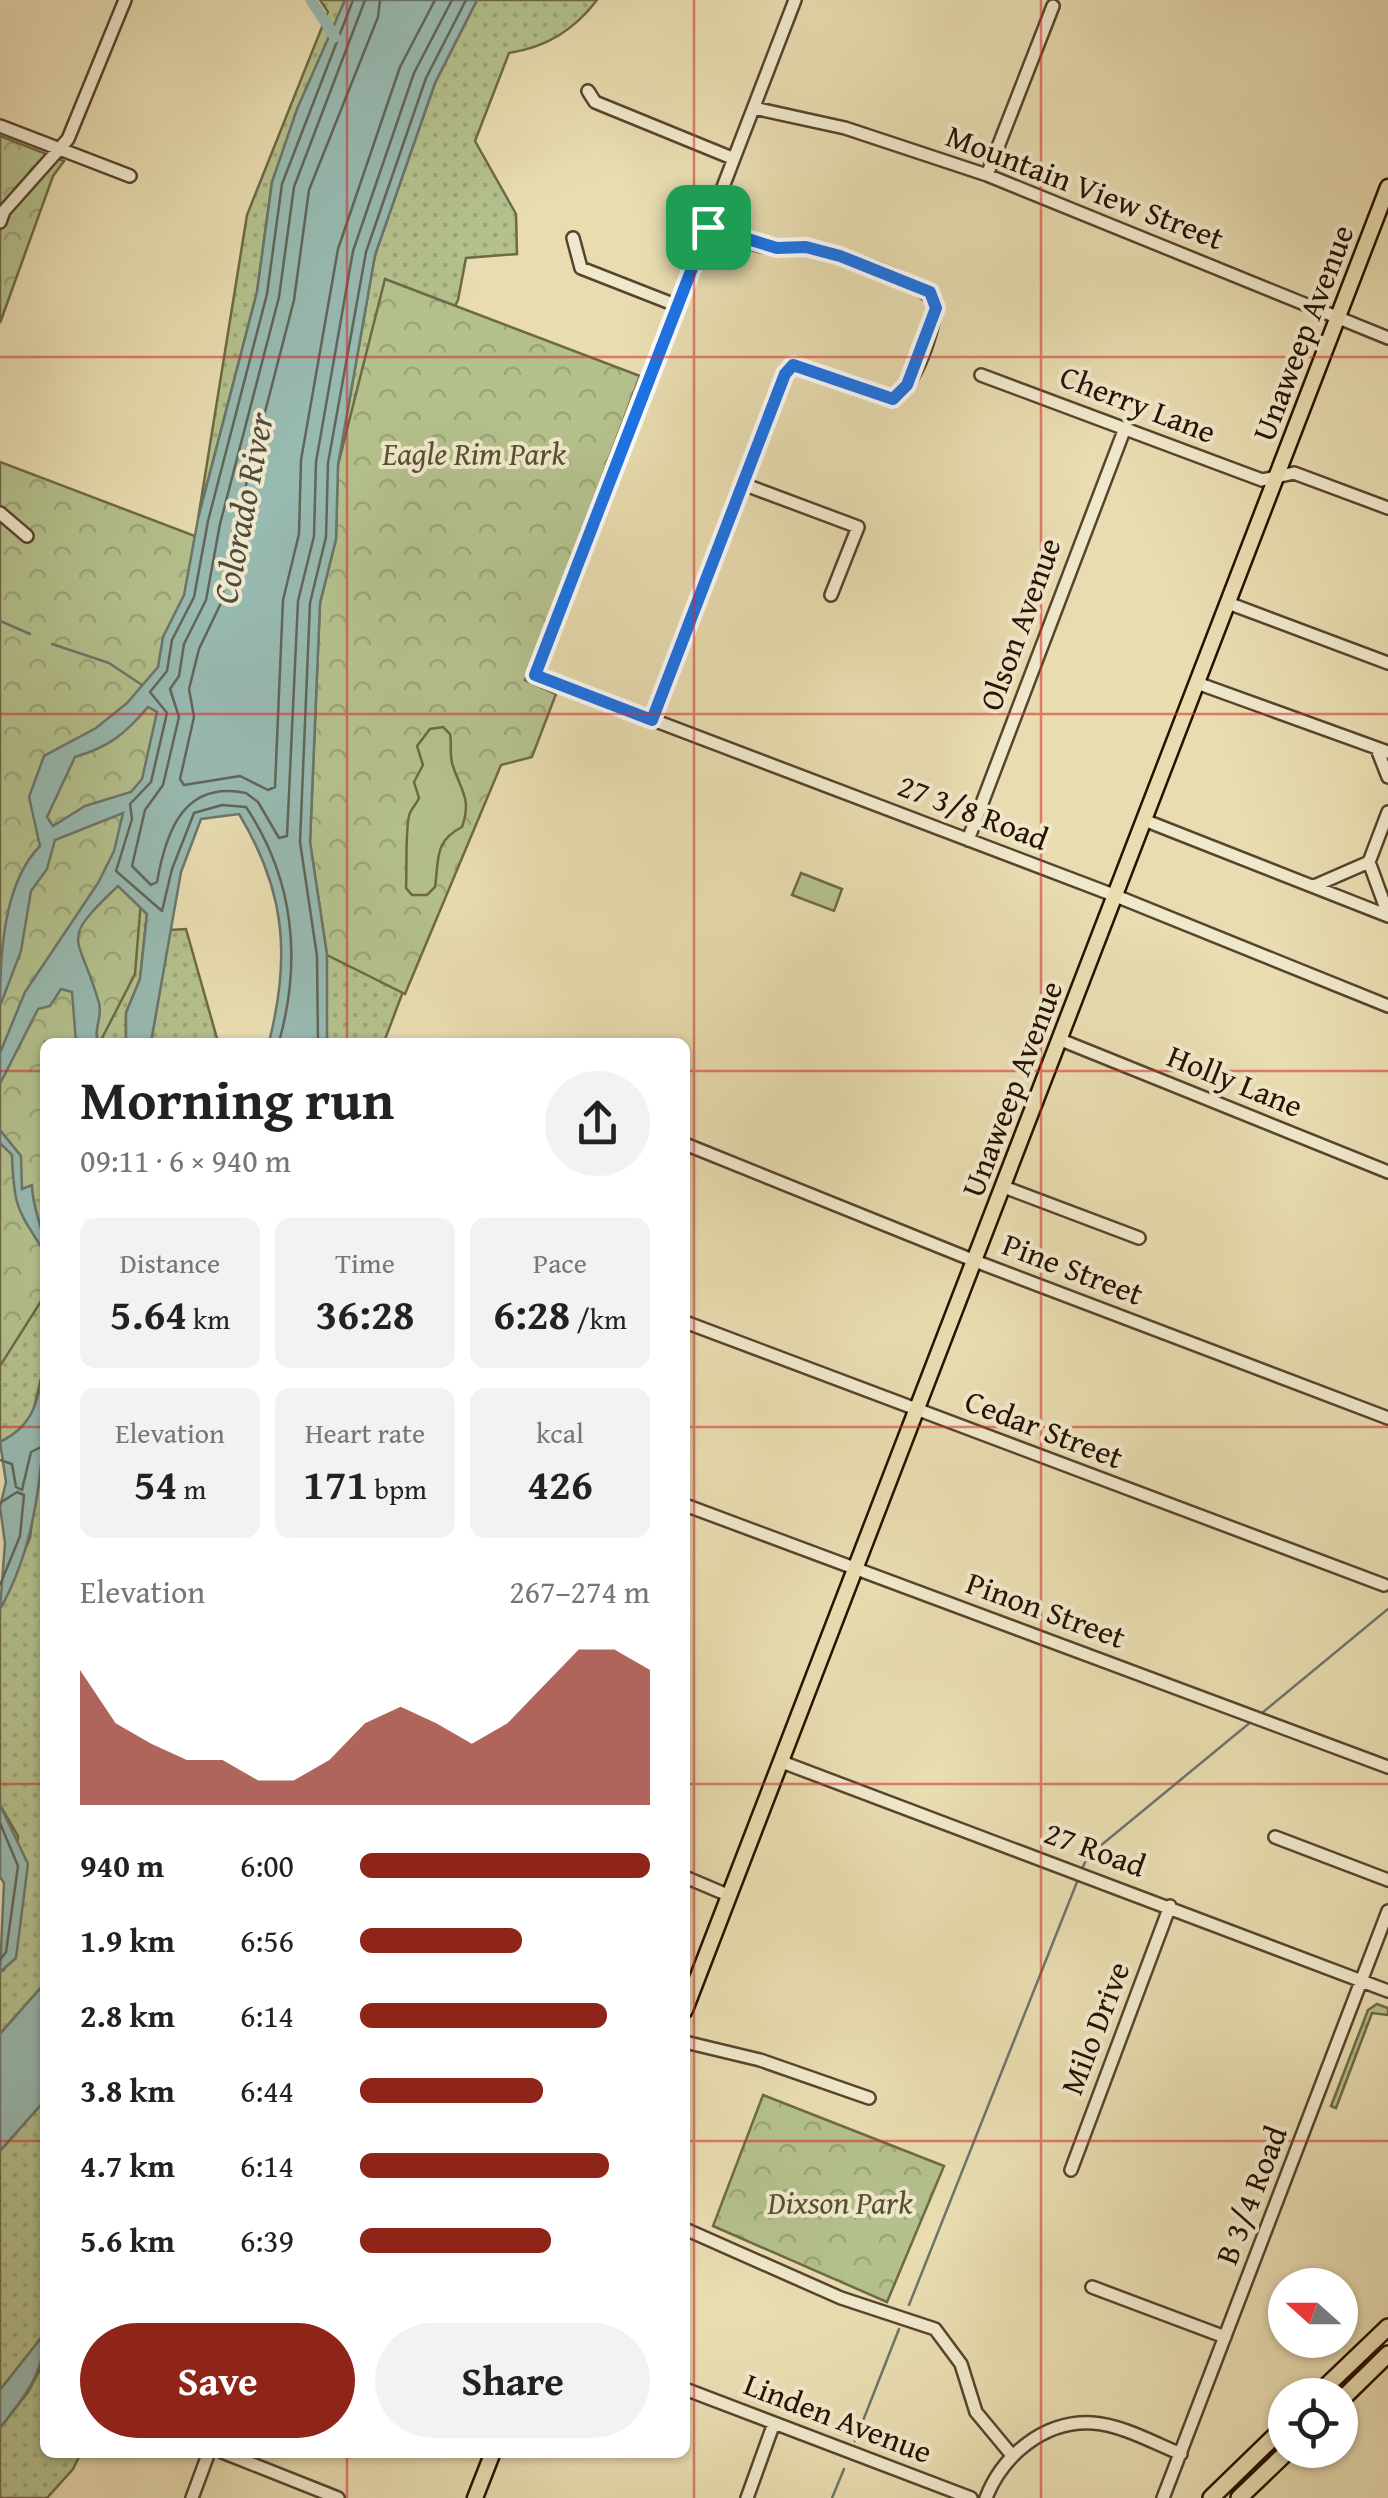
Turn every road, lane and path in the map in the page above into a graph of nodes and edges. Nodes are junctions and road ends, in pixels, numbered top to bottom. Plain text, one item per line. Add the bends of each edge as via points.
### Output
1 (125, 0) edge
2 (795, 0) edge
3 (1053, 6) dead end
4 (588, 91) dead end
5 (754, 108) junction
6 (0, 126) edge
7 (60, 150) junction
8 (732, 158) junction
9 (987, 175) junction
10 (130, 176) dead end
11 (1388, 187) edge
12 (1, 214) edge
13 (708, 227) junction
14 (574, 238) dead end
15 (678, 306) junction
16 (1339, 318) junction
17 (1388, 338) edge
18 (981, 374) dead end
19 (1124, 428) junction
20 (1277, 477) junction
21 (743, 484) junction
22 (1388, 508) edge
23 (0, 513) edge
24 (27, 536) dead end
25 (831, 595) dead end
26 (1228, 603) junction
27 (1388, 663) edge
28 (1198, 683) junction
29 (652, 720) junction
30 (1383, 751) edge
31 (1388, 777) edge
32 (1388, 812) edge
33 (1144, 820) junction
34 (968, 840) junction
35 (1369, 862) junction
36 (1314, 886) junction
37 (1116, 896) junction
38 (1388, 915) edge
39 (1388, 1006) edge
40 (1061, 1040) junction
41 (690, 1146) edge
42 (1388, 1172) edge
43 (1004, 1187) junction
44 (1139, 1238) dead end
45 (975, 1261) junction
46 (690, 1324) edge
47 (918, 1411) junction
48 (1388, 1418) edge
49 (690, 1507) edge
50 (857, 1570) junction
51 (1384, 1585) dead end
52 (782, 1762) junction
53 (1388, 1767) edge
54 (1275, 1837) dead end
55 (690, 1879) edge
56 (1388, 1880) edge
57 (730, 1896) junction
58 (1170, 1906) junction
59 (1388, 1911) edge
60 (1364, 1981) junction
61 (1388, 1991) edge
62 (690, 1997) edge
63 (690, 2043) edge
64 (869, 2098) dead end
65 (1071, 2170) dead end
66 (690, 2232) edge
67 (1092, 2287) dead end
68 (1388, 2326) edge
69 (1225, 2337) junction
70 (1388, 2354) edge
71 (1334, 2378) edge
72 (1358, 2383) edge
73 (690, 2391) edge
74 (774, 2423) junction
75 (1268, 2442) edge
76 (1010, 2454) junction
77 (1181, 2454) junction
78 (207, 2458) edge
79 (237, 2458) edge
80 (491, 2458) edge
81 (1271, 2468) edge
82 (192, 2498) edge
83 (338, 2498) edge
84 (475, 2498) edge
85 (746, 2498) edge
86 (970, 2498) edge
87 (986, 2498) edge
88 (1164, 2498) edge
89 (1210, 2498) edge
90 (1240, 2498) edge

1 - 7 street
2 - 5 street
3 - 9 street
4 - 8 street via 595,102
5 - 8 street
5 - 9 street, Mountain View Street via 845,128
6 - 7 street
7 - 10 street
7 - 12 street
8 - 13 street
9 - 16 street, Mountain View Street
11 - 16 main road, Unaweep Avenue
13 - 15 street
13 - 21 street via 764,246 840,256 914,284 935,299 922,354 893,399 793,365
14 - 15 street via 581,268
15 - 29 street, 27 3/8 Road via 535,675
16 - 17 street, Mountain View Street
16 - 20 main road, Unaweep Avenue
18 - 19 street, Cherry Lane
19 - 20 street, Cherry Lane via 1262,480
19 - 34 street, Olson Avenue
20 - 22 street, Cherry Lane via 1294,472
20 - 26 main road, Unaweep Avenue
21 - 25 street via 858,527
21 - 29 street
23 - 24 street
26 - 27 street
26 - 28 main road, Unaweep Avenue
28 - 30 street
28 - 33 main road, Unaweep Avenue
29 - 34 street, 27 3/8 Road
30 - 31 street
32 - 35 street
33 - 36 street
33 - 37 main road, Unaweep Avenue
34 - 37 street, 27 3/8 Road
35 - 36 street
35 - 38 street
36 - 38 street
37 - 39 street, 27 3/8 Road
37 - 40 main road, Unaweep Avenue
40 - 42 street, Holly Lane
40 - 43 main road, Unaweep Avenue
41 - 45 street, Pine Street
43 - 44 street
43 - 45 main road, Unaweep Avenue
45 - 47 main road, Unaweep Avenue
45 - 48 street, Pine Street
46 - 47 street, Cedar Street
47 - 50 main road, Unaweep Avenue
47 - 51 street, Cedar Street
49 - 50 street, Pinon Street
50 - 52 main road, Unaweep Avenue
50 - 53 street, Pinon Street
52 - 57 main road, Unaweep Avenue
52 - 58 street, 27 Road
54 - 56 street
55 - 57 street
57 - 62 main road, Unaweep Avenue
58 - 60 street, 27 Road
58 - 65 street, Milo Drive
59 - 60 street, B 3/4 Road
60 - 61 street, 27 Road
60 - 69 street, B 3/4 Road
63 - 64 street
66 - 76 street via 842,2298 934,2329 960,2364 976,2412
67 - 69 street
68 - 71 highway
69 - 77 street, B 3/4 Road
70 - 72 highway
73 - 74 street, Linden Avenue
74 - 85 street
74 - 86 street, Linden Avenue
75 - 89 highway
76 - 77 street via 1063,2428 1090,2423
76 - 87 street
77 - 88 street, B 3/4 Road
78 - 82 street
79 - 83 street
80 - 84 main road
81 - 90 highway

